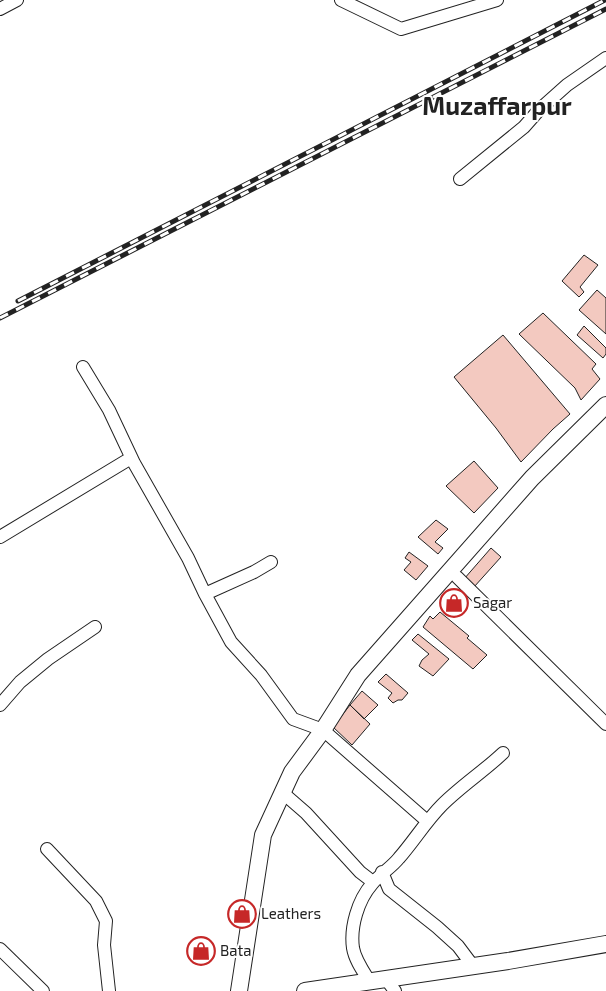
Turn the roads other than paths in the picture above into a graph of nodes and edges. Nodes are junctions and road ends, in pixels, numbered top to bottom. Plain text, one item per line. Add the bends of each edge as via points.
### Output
1 (17, 0) edge
2 (341, 0) edge
3 (497, 0) edge
4 (0, 8) edge
5 (606, 58) edge
6 (460, 179) dead end
7 (83, 366) dead end
8 (606, 393) edge
9 (606, 404) edge
10 (606, 413) edge
11 (131, 458) junction
12 (0, 536) edge
13 (271, 562) dead end
14 (457, 577) junction
15 (205, 594) junction
16 (95, 627) dead end
17 (397, 630) junction
18 (0, 706) edge
19 (606, 724) edge
20 (323, 730) junction
21 (503, 753) dead end
22 (282, 793) junction
23 (427, 821) junction
24 (48, 849) dead end
25 (382, 872) junction
26 (373, 882) junction
27 (606, 944) edge
28 (0, 950) edge
29 (473, 966) junction
30 (370, 982) junction
31 (391, 985) edge
32 (314, 990) edge
33 (43, 991) edge
34 (109, 991) edge
35 (239, 991) edge

1 - 4 street
2 - 3 street via 401,29
5 - 6 street via 567,85 524,127
7 - 11 street via 109,410
8 - 17 main road via 523,474 399,616
9 - 17 main road via 532,478
10 - 14 main road via 534,486
11 - 12 street
11 - 15 street
13 - 15 street
14 - 17 main road via 410,627
14 - 19 street
15 - 20 street via 231,642 261,675 293,719
16 - 18 street via 34,670
17 - 20 main road via 358,675
20 - 22 main road via 292,772
20 - 23 street
21 - 23 street
22 - 26 street
22 - 35 main road via 263,835
23 - 25 street via 398,860
24 - 34 street via 96,901 106,921 104,945
25 - 26 street
25 - 29 street via 389,889 458,946
26 - 30 street via 359,906 353,930 353,949
27 - 29 main road
28 - 33 street
29 - 31 main road
30 - 31 main road
30 - 32 main road

